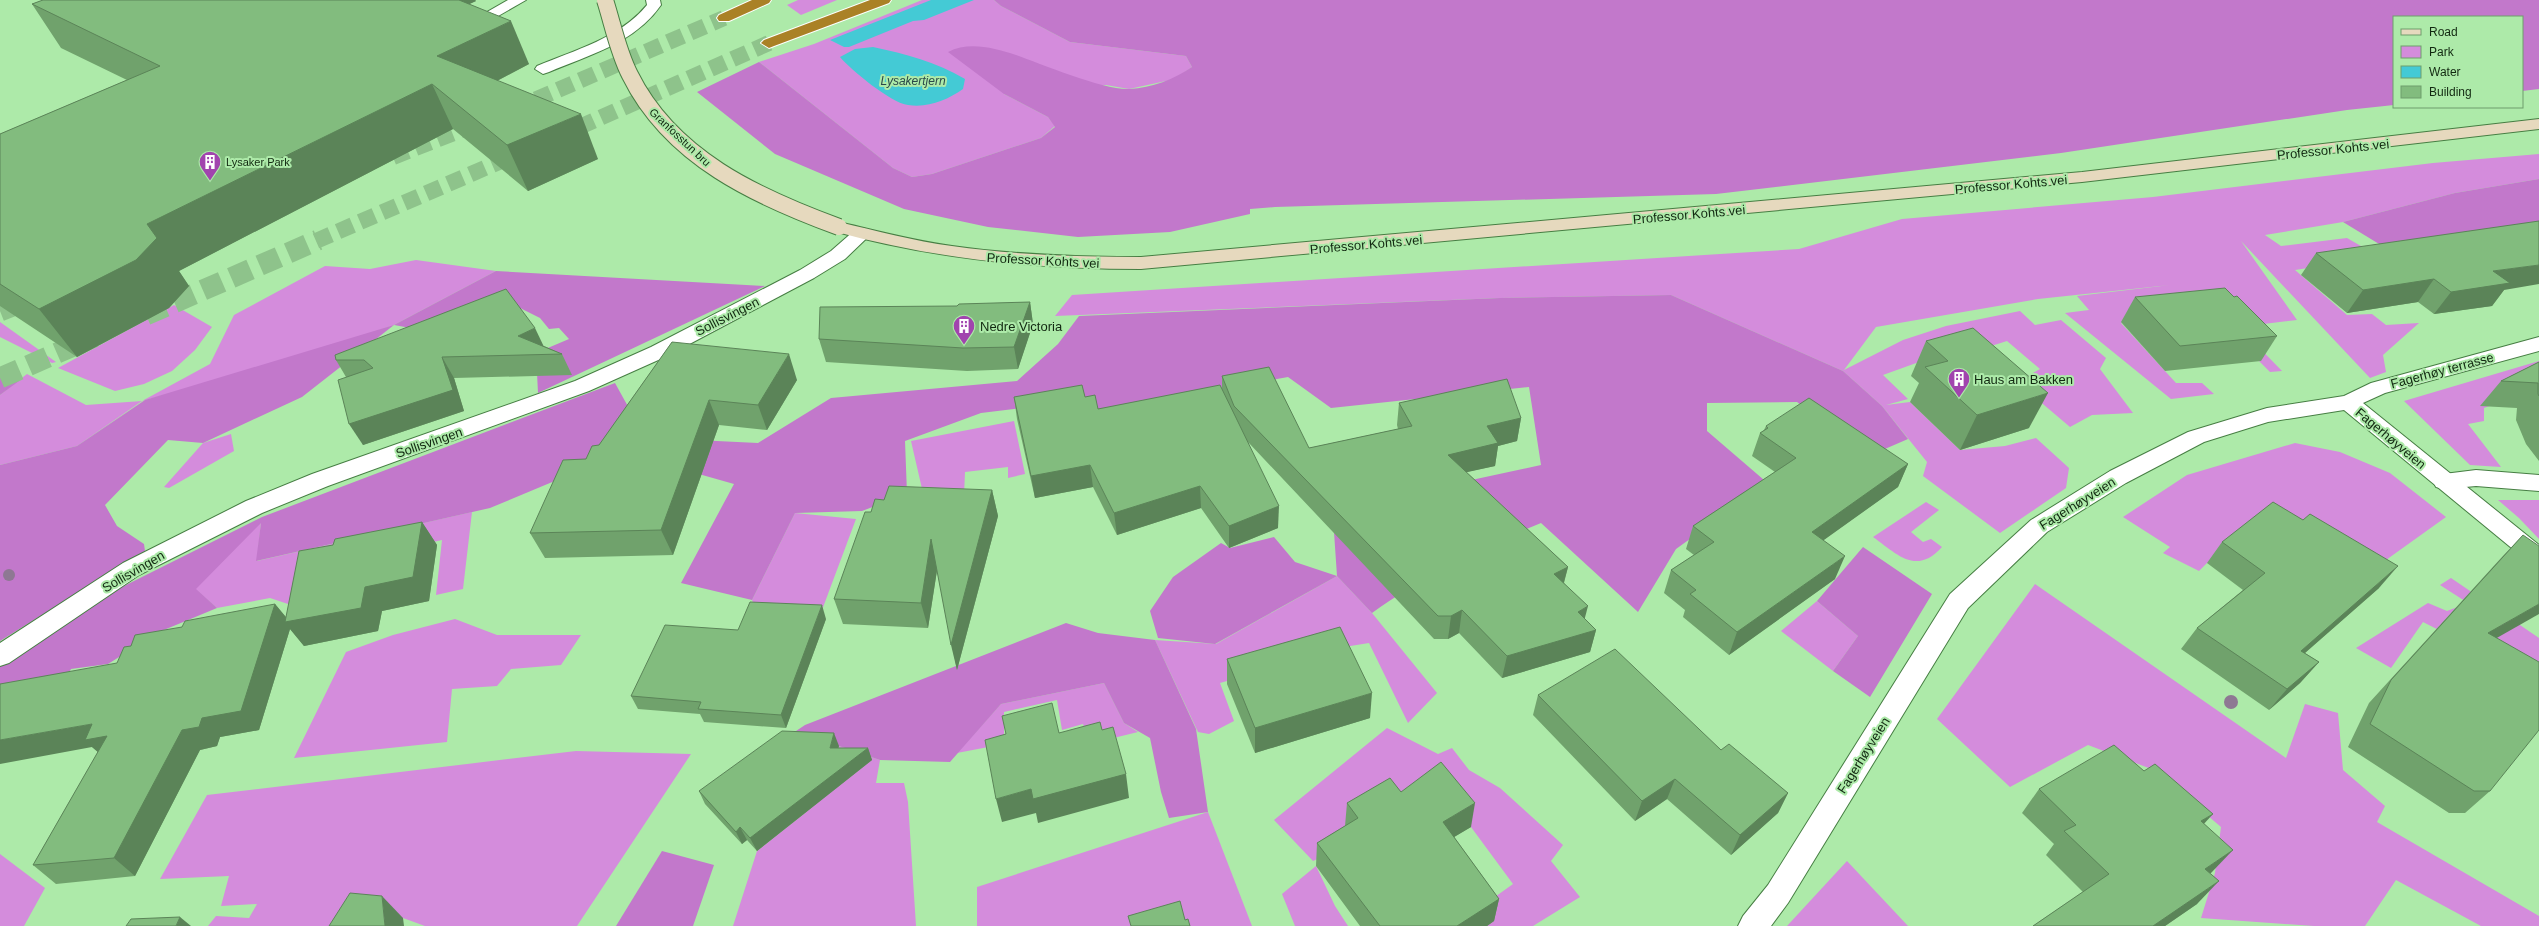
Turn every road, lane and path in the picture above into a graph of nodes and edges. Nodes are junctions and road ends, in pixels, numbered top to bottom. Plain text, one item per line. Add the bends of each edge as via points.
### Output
1 (519, 0) edge
2 (605, 0) edge
3 (653, 0) edge
4 (764, 0) edge
5 (863, 0) edge
6 (884, 0) edge
7 (724, 18) tunnel mouth
8 (455, 34) edge
9 (543, 69) dead end
10 (2539, 124) edge
11 (839, 227) joint
12 (862, 234) junction
13 (2539, 344) edge
14 (2348, 402) junction
15 (2444, 482) junction
16 (2539, 483) edge
17 (2539, 558) edge
18 (0, 656) edge
19 (1753, 926) edge

1 - 8 street
2 - 11 main road, Granfosstun bru, bridge via 634,82 648,107 664,126 711,167 736,183
3 - 9 street via 654,5 646,18 629,31
4 - 7 highway
5 - 6 highway via 770,43
10 - 12 main road, Professor Kohts vei via 2082,177 1141,263 1079,264 1012,260 916,247
11 - 12 main road, Professor Kohts vei
12 - 18 street, Sollisvingen via 838,256 807,274 658,352 582,386 320,480 254,507 131,569
13 - 14 street, Fagerhøy terrasse via 2378,388
14 - 15 street, Fagerhøyveien
14 - 19 street, Fagerhøyveien via 2267,415 2196,437 2118,477 2039,526 1959,601 1778,894
15 - 16 street via 2476,478
15 - 17 street, Fagerhøyveien

